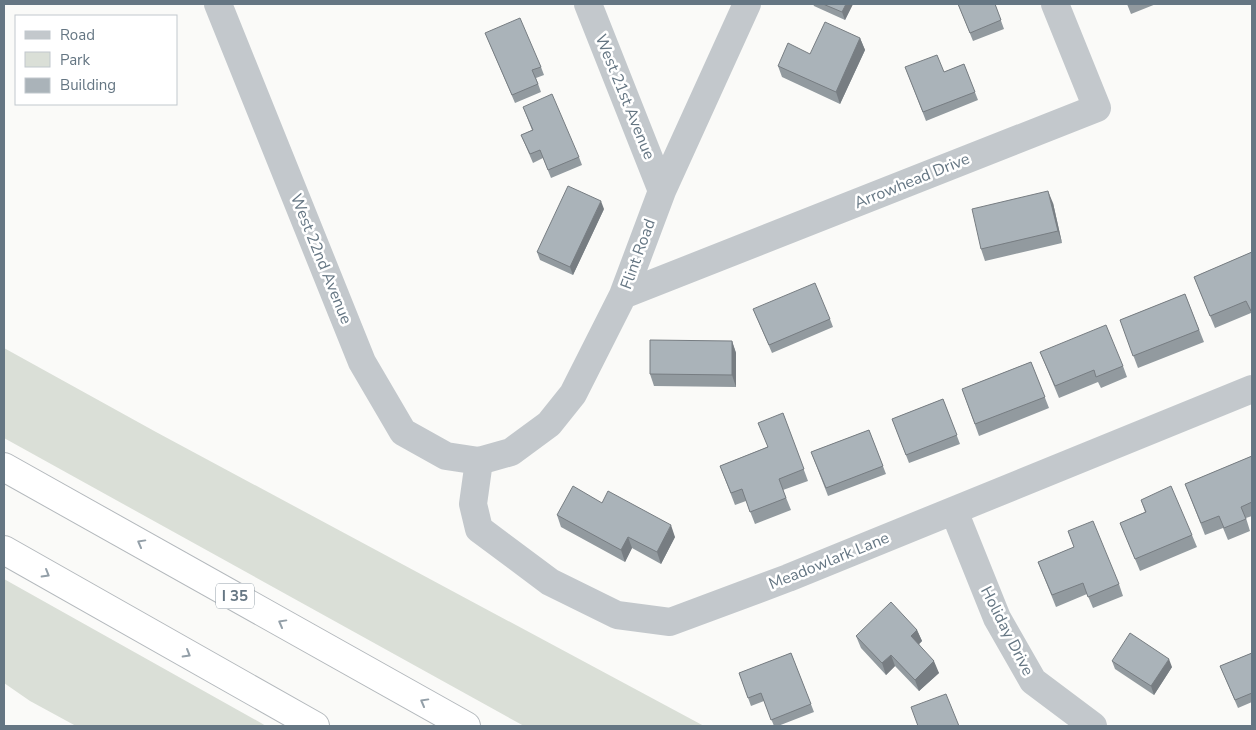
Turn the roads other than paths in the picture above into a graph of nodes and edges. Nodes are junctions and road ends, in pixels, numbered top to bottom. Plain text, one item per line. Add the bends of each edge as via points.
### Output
1 (218, 4) edge
2 (588, 4) edge
3 (747, 4) edge
4 (1056, 4) edge
5 (662, 190) junction
6 (623, 295) junction
7 (1252, 389) edge
8 (479, 461) junction
9 (4, 467) edge
10 (954, 511) junction
11 (4, 550) edge
12 (315, 726) edge
13 (466, 726) edge
14 (1093, 726) edge

1 - 8 street, West 22nd Avenue via 362,362 403,432 446,456
2 - 5 street, West 21st Avenue
3 - 5 street, Flint Road
4 - 6 street, Arrowhead Drive via 1097,108
5 - 6 street, Flint Road
6 - 8 street, Flint Road via 573,394 549,424 511,452
7 - 10 street, Meadowlark Lane
8 - 10 street, Meadowlark Lane via 473,504 479,529 550,582 618,615 670,622
13 -> 9 highway, I 35
10 - 14 street, Holiday Drive via 997,618 1033,681
11 -> 12 highway

